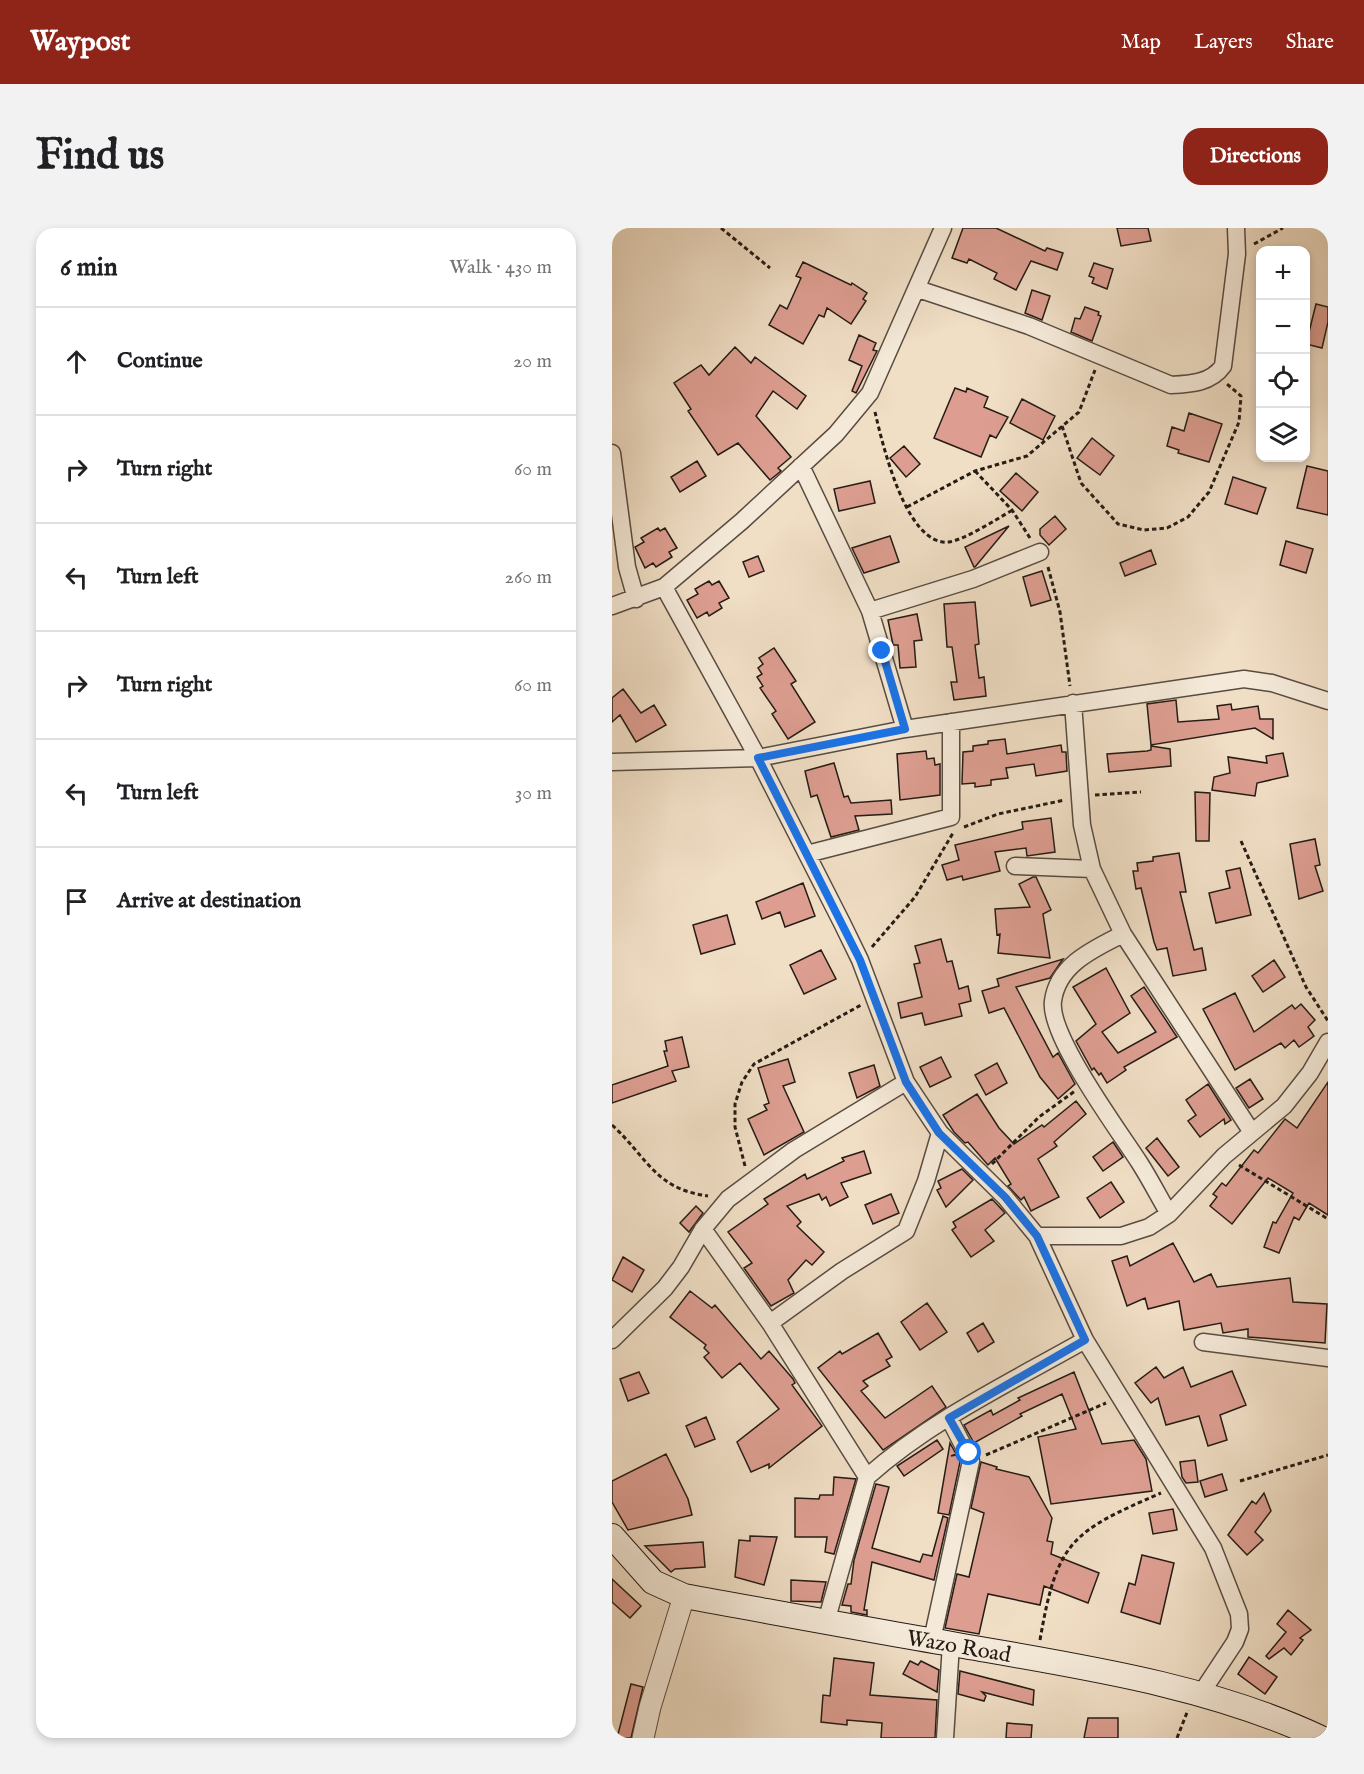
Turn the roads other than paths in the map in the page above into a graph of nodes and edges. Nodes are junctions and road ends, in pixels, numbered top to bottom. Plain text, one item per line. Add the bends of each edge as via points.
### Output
1 (943, 228) edge
2 (1236, 228) edge
3 (918, 289) junction
4 (612, 453) edge
5 (801, 466) junction
6 (1040, 552) road end
7 (664, 587) junction
8 (636, 599) junction
9 (612, 606) edge
10 (870, 611) junction
11 (1328, 701) edge
12 (1073, 703) junction
13 (951, 722) junction
14 (905, 729) junction
15 (758, 758) junction
16 (612, 762) edge
17 (807, 854) junction
18 (1015, 866) dead end
19 (1092, 869) junction
20 (1123, 934) junction
21 (1328, 1042) edge
22 (906, 1082) junction
23 (1251, 1131) junction
24 (939, 1133) junction
25 (1169, 1214) junction
26 (703, 1229) junction
27 (1037, 1236) junction
28 (770, 1323) junction
29 (612, 1340) edge
30 (1085, 1340) junction
31 (1203, 1342) dead end
32 (1328, 1358) edge
33 (949, 1418) junction
34 (867, 1477) junction
35 (612, 1536) edge
36 (684, 1596) junction
37 (826, 1622) junction
38 (941, 1642) junction
39 (1200, 1695) junction
40 (643, 1738) edge
41 (945, 1738) edge
42 (1321, 1738) edge

1 - 3 street
2 - 3 street via 1237,254 1223,366 1215,377 1192,384 1171,385 1029,326
3 - 5 street via 870,393 836,434
4 - 8 street via 627,567
5 - 7 street
5 - 10 street
6 - 10 street via 973,579
7 - 8 street
7 - 15 street
8 - 9 street
10 - 14 street
11 - 12 street via 1272,683 1244,679
12 - 13 street
12 - 19 street via 1084,836
13 - 14 street
13 - 17 street via 951,817
14 - 15 street
15 - 16 street
15 - 17 street
17 - 22 street via 860,960
18 - 19 street
19 - 20 street
20 - 23 street
20 - 25 street via 1082,956 1066,971 1053,1002 1054,1017 1087,1086
21 - 23 street via 1284,1106
22 - 24 street
22 - 26 street via 748,1182
23 - 25 street
24 - 27 street via 1005,1197
24 - 28 street via 906,1231
25 - 27 street via 1149,1227 1121,1236
26 - 28 street
26 - 29 street via 665,1288
27 - 30 street
28 - 34 street
30 - 33 street
30 - 39 street via 1213,1548 1239,1614 1240,1629 1235,1642
31 - 32 street
33 - 34 street
33 - 38 street via 971,1461
34 - 37 street
35 - 36 main road, Wazo Road via 653,1582
36 - 37 main road, Wazo Road
36 - 40 street
37 - 38 main road, Wazo Road
38 - 39 main road, Wazo Road via 1037,1657
38 - 41 street
39 - 42 main road, Wazo Road via 1276,1718

